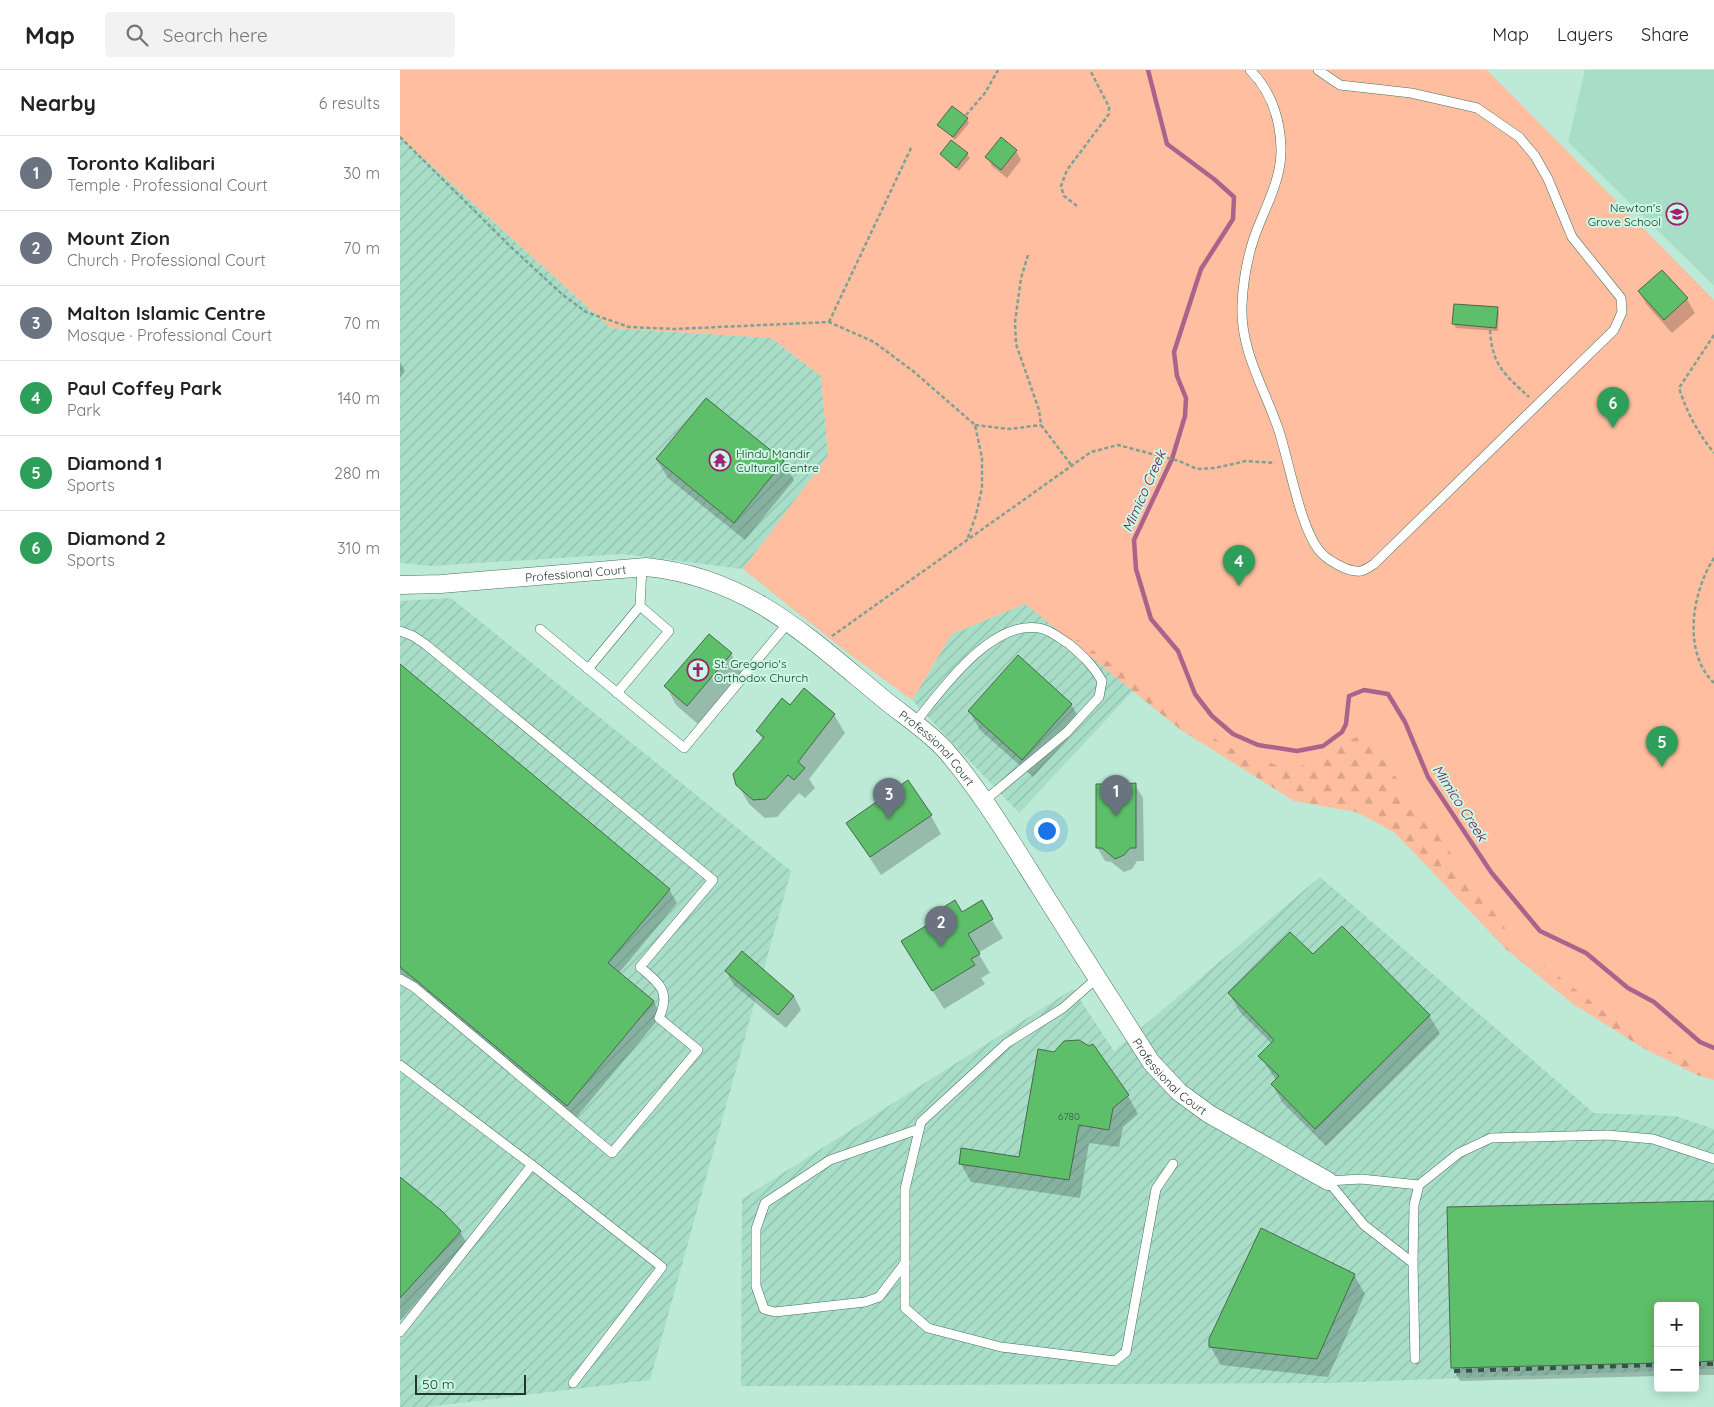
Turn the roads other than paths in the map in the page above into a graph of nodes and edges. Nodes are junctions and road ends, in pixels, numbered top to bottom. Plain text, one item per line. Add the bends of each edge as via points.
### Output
1 (1250, 70) edge
2 (1318, 70) edge
3 (642, 567) junction
4 (400, 585) edge
5 (640, 606) junction
6 (788, 623) junction
7 (540, 629) dead end
8 (400, 631) edge
9 (588, 668) junction
10 (617, 693) junction
11 (914, 724) junction
12 (984, 801) junction
13 (1097, 978) junction
14 (400, 979) edge
15 (400, 1065) edge
16 (919, 1129) junction
17 (1714, 1159) edge
18 (1173, 1164) dead end
19 (532, 1165) junction
20 (1328, 1182) junction
21 (1419, 1185) junction
22 (905, 1263) junction
23 (1413, 1263) junction
24 (400, 1332) edge
25 (1415, 1359) dead end
26 (573, 1383) dead end

1 - 2 lane via 1270,95 1281,149 1278,177 1246,267 1242,306 1244,338 1318,550 1347,568 1361,571 1374,564 1614,330 1622,312 1621,298 1572,236 1548,179 1519,137 1478,108 1411,93 1340,85
3 - 4 street, Professional Court
3 - 5 lane
3 - 6 street, Professional Court via 669,569 708,579 741,592
5 - 9 lane
5 - 10 lane via 669,631
6 - 10 lane via 684,748
6 - 11 street, Professional Court
7 - 9 lane
8 - 14 lane via 425,644 713,880 640,967 664,992 659,1018 698,1050 612,1152 420,992
9 - 10 lane
11 - 12 street, Professional Court via 946,751
11 - 12 lane via 986,644 1017,629 1040,628 1062,639 1090,661 1102,681 1099,698 1067,732
12 - 13 street, Professional Court
13 - 16 lane via 1063,1008 1007,1043 921,1122
13 - 20 street, Professional Court via 1151,1062 1179,1092 1209,1114
15 - 19 lane
16 - 22 lane via 905,1189
16 - 22 lane via 830,1160 765,1204 756,1229 756,1286 764,1309 776,1312 865,1302 879,1297
17 - 21 lane via 1653,1139 1607,1135 1491,1138 1459,1152
18 - 22 lane via 1156,1189 1126,1352 1115,1361 1001,1347 928,1328 905,1308
19 - 24 lane
19 - 26 lane via 662,1267
20 - 21 lane via 1361,1179
20 - 23 lane via 1364,1224
21 - 23 lane via 1413,1213
23 - 25 lane

